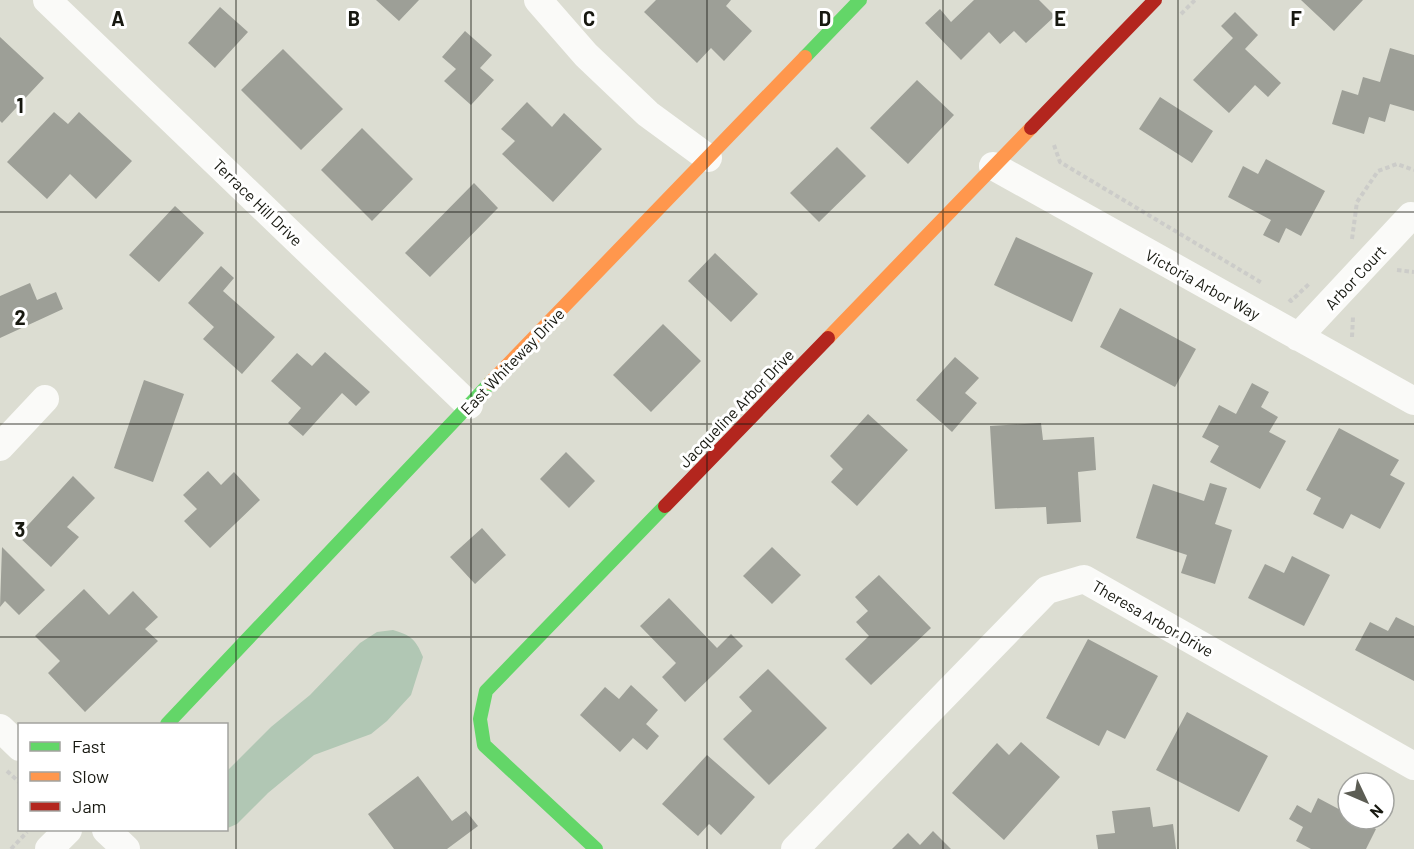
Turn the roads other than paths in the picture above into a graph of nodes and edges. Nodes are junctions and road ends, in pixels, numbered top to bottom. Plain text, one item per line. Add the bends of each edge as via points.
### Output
1 (47, 0) edge
2 (538, 0) edge
3 (860, 0) edge
4 (1155, 0) edge
5 (708, 158) junction
6 (993, 166) junction
7 (1411, 216) dead end
8 (1298, 337) junction
9 (45, 399) dead end
10 (1414, 401) edge
11 (469, 405) junction
12 (0, 447) edge
13 (168, 723) edge
14 (0, 728) edge
15 (18, 745) edge
16 (1414, 766) edge
17 (67, 831) edge
18 (106, 831) edge
19 (49, 849) edge
20 (126, 849) edge
21 (596, 849) edge
22 (795, 849) edge

1 - 11 street, Terrace Hill Drive
2 - 5 street via 586,55 648,114
3 - 5 street, East Whiteway Drive
4 - 6 street, Jacqueline Arbor Drive
5 - 11 street, East Whiteway Drive
6 - 8 street, Victoria Arbor Way
6 - 21 street, Jacqueline Arbor Drive via 486,691 480,719 484,745
7 - 8 street, Arbor Court
8 - 10 street, Victoria Arbor Way
9 - 12 street
11 - 13 street, East Whiteway Drive
14 - 15 street
16 - 22 street, Theresa Arbor Drive via 1084,579 1047,590
17 - 19 street
18 - 20 street

